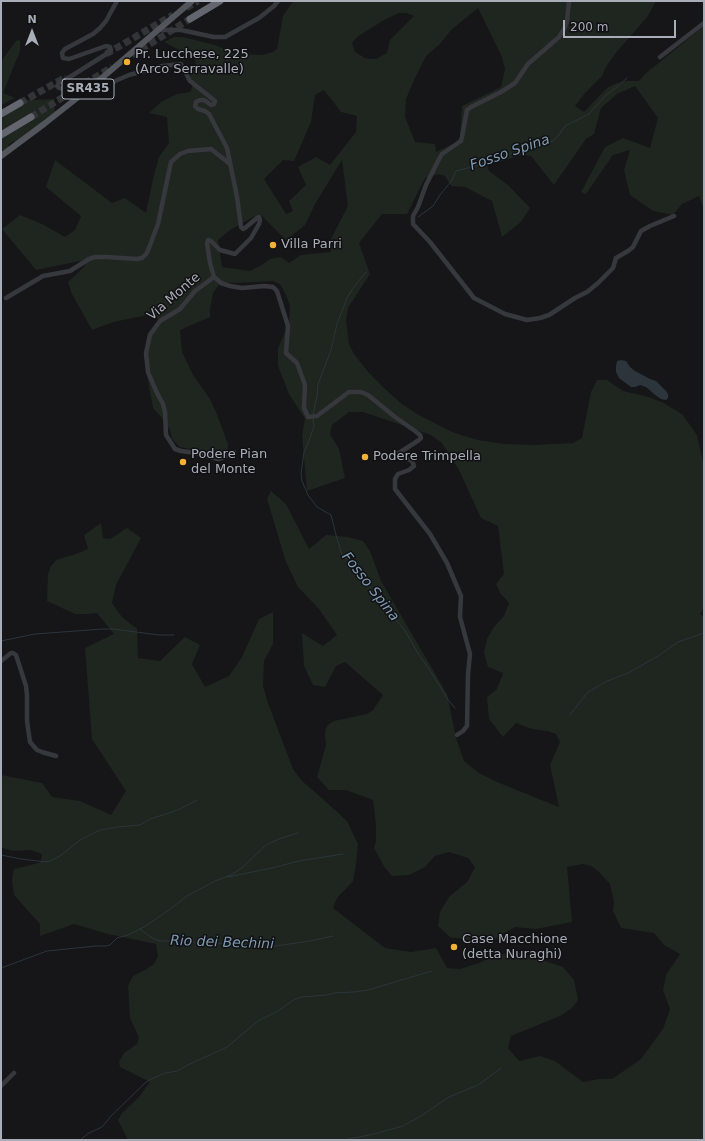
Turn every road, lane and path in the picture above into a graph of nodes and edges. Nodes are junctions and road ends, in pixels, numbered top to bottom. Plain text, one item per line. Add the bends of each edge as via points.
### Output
1 (117, 1) edge
2 (192, 1) edge
3 (220, 1) edge
4 (278, 1) edge
5 (568, 1) edge
6 (190, 19) tunnel mouth
7 (704, 23) edge
8 (158, 30) junction
9 (660, 57) dead end
10 (96, 83) junction
11 (86, 91) junction
12 (20, 103) tunnel mouth
13 (1, 114) edge
14 (31, 117) tunnel mouth
15 (1, 135) edge
16 (1, 156) edge
17 (230, 164) junction
18 (674, 216) dead end
19 (214, 277) junction
20 (6, 298) dead end
21 (234, 452) dead end
22 (1, 661) edge
23 (457, 735) dead end
24 (56, 756) dead end
25 (14, 1073) dead end
26 (1, 1086) edge

1 - 10 street via 100,28 62,53 63,58 69,59 106,46 110,47 108,53 57,86 65,89
2 - 8 main road, SR435
3 - 6 highway
4 - 8 street via 259,18 225,37 181,30
5 - 18 street via 567,22 559,37 528,64 515,83 467,110 461,141 442,154 413,216 414,225 474,298 505,314 527,320 549,315 588,292 606,276 616,258 633,247 641,231
7 - 9 street
8 - 10 main road, SR435
10 - 11 main road, SR435
11 - 16 main road, SR435
11 - 17 street, Via Monte via 92,96 129,75 162,66 182,64 190,81 214,100 212,105 200,100 195,106 211,117 227,148
12 - 13 highway
14 - 15 highway
17 - 19 street, Via Monte via 242,229 257,218 260,220 251,238 235,254 220,250 208,240
17 - 20 street via 212,149 188,151 171,162 158,224 142,258 95,257 70,271 43,276
19 - 21 street, Via Monte via 195,291 180,308 160,321 150,334 146,354 148,372 163,404 166,435 176,450 218,459
19 - 23 street via 230,286 264,286 273,287 278,291 288,326 286,353 297,363 304,385 304,408 308,417 317,416 349,392 361,392 368,394 420,436 419,440 399,453 399,457 411,460 414,466 398,474 395,489 430,534 447,563 461,596 460,617 470,654 467,726
22 - 24 street via 11,653 16,656 26,686 30,742 37,750
25 - 26 street

